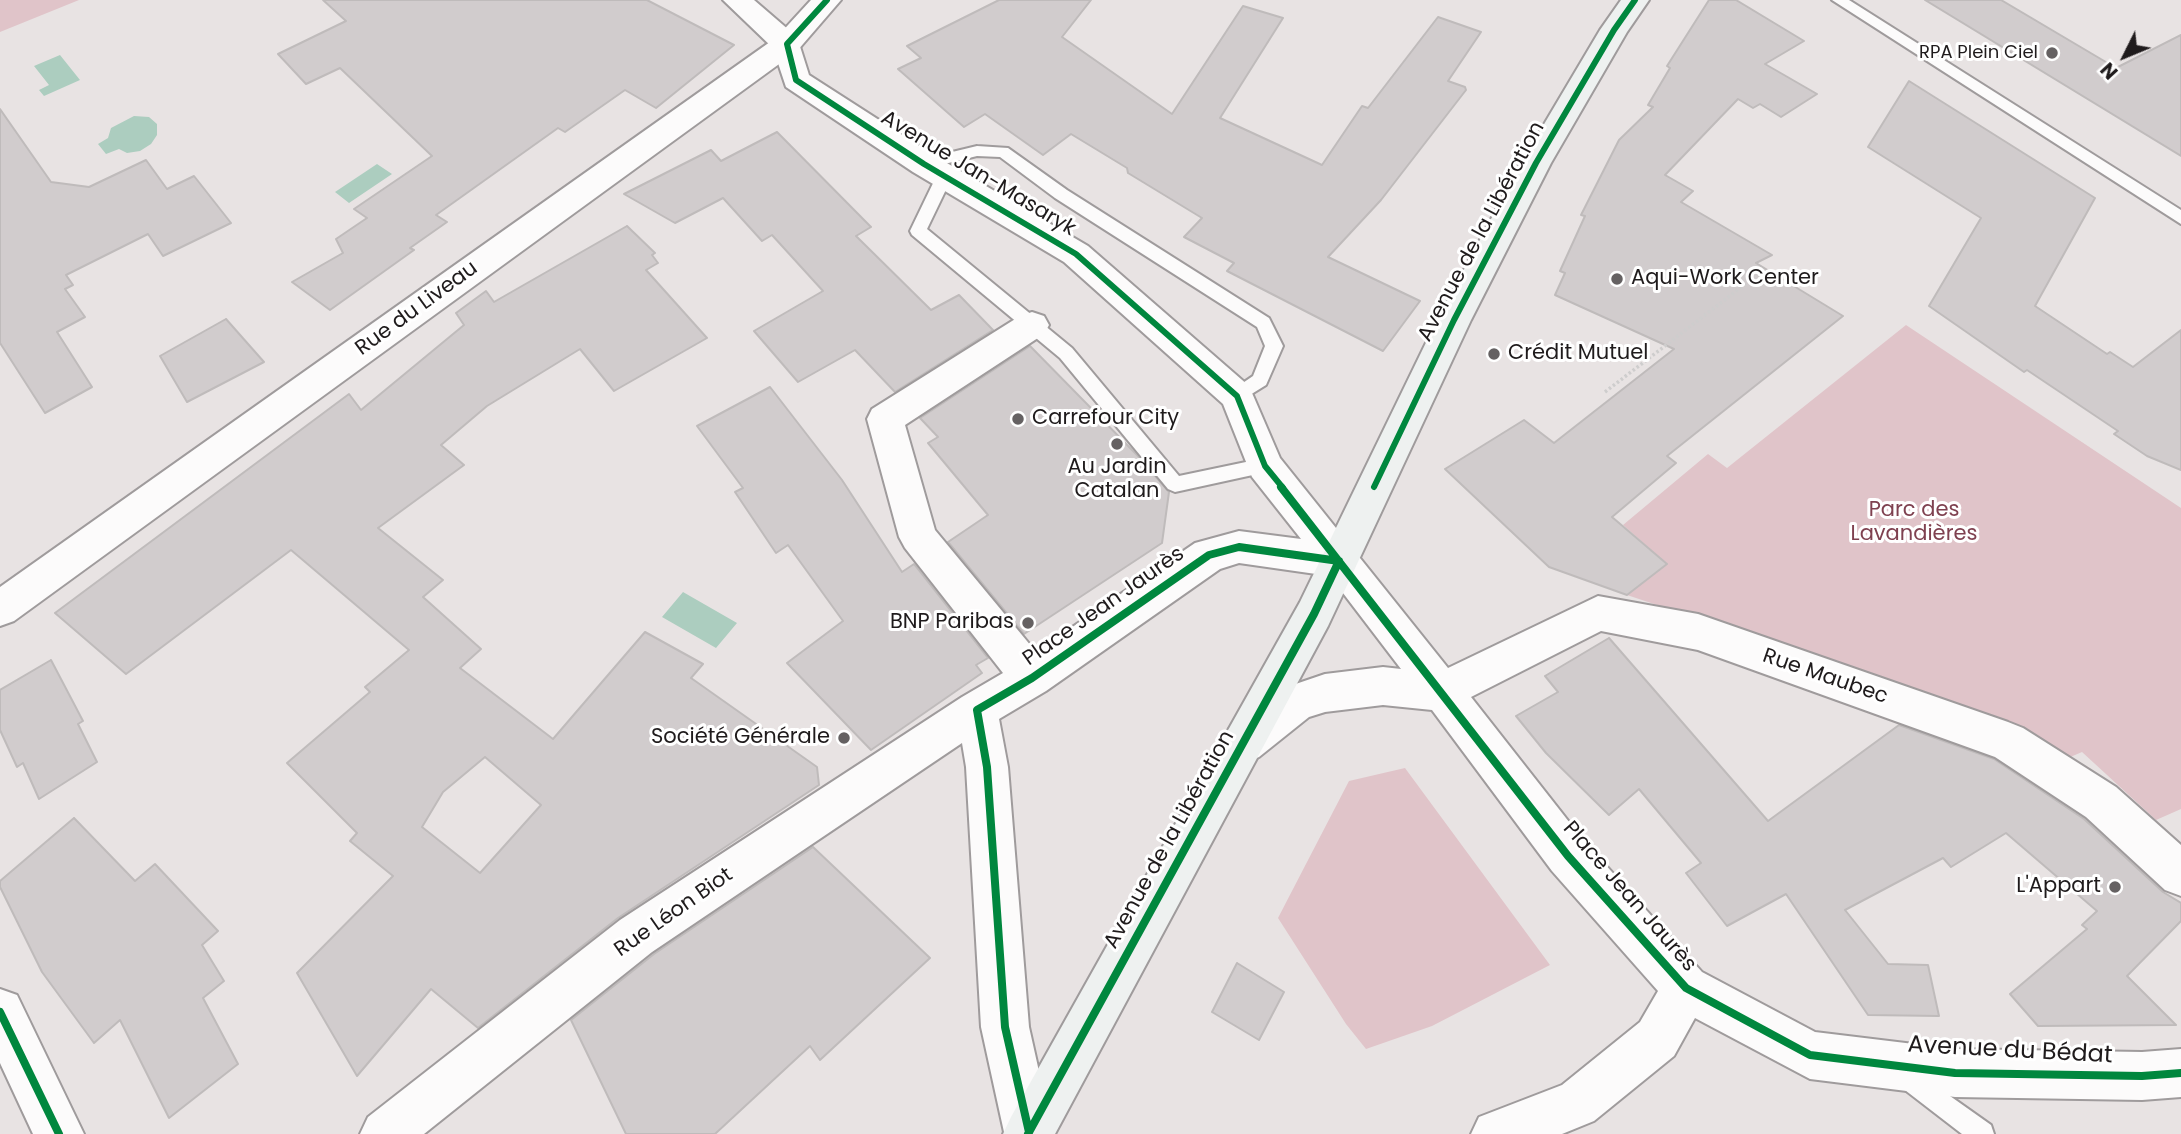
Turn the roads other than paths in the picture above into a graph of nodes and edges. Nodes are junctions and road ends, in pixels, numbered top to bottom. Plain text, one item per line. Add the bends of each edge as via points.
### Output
1 (737, 0) edge
2 (827, 0) edge
3 (1635, 0) edge
4 (1839, 0) edge
5 (787, 44) junction
6 (934, 169) junction
7 (2181, 218) edge
8 (1032, 325) junction
9 (1237, 396) junction
10 (1265, 466) junction
11 (1339, 561) junction
12 (0, 609) edge
13 (1032, 678) junction
14 (1440, 692) junction
15 (977, 709) junction
16 (1244, 743) junction
17 (2181, 874) edge
18 (1686, 988) junction
19 (0, 1012) edge
20 (1888, 1064) junction
21 (2181, 1073) edge
22 (1028, 1133) edge
23 (59, 1134) edge
24 (385, 1134) edge
25 (1496, 1134) edge
26 (1982, 1134) edge

1 - 5 street
2 - 5 street, Rue du Liveau
3 - 11 main road, Avenue de la Libération via 1536,163 1454,320
4 - 7 lane
5 - 6 street, Avenue Jan-Masaryk via 796,80
5 - 12 street, Rue du Liveau
6 - 8 lane via 918,231
6 - 9 street, Avenue Jan-Masaryk via 1076,254
6 - 9 lane via 977,151 1003,152 1264,323 1274,346 1260,380
8 - 10 lane via 1066,353 1175,484
8 - 13 street via 885,419 918,537
9 - 10 street, Avenue Jan-Masaryk
10 - 11 street, Avenue Jan-Masaryk
11 - 13 street, Place Jean Jaurès via 1239,547 1209,555
11 - 14 street, Place Jean Jaurès
11 - 16 main road, Avenue de la Libération
13 - 15 street, Place Jean Jaurès
14 - 16 street via 1383,686 1325,693 1296,702
14 - 17 street, Rue Maubec via 1598,613 1698,632 2008,741 2101,802
14 - 18 street, Place Jean Jaurès via 1568,856
15 - 22 street via 987,767 1005,1027
15 - 24 street, Rue Léon Biot via 636,936
16 - 22 main road, Avenue de la Libération
18 - 20 street, Avenue du Bédat via 1810,1055
18 - 25 street, Place Jean Jaurès via 1657,1040 1577,1104
19 - 23 street
20 - 21 street, Avenue du Bédat via 1955,1073
20 - 26 lane

